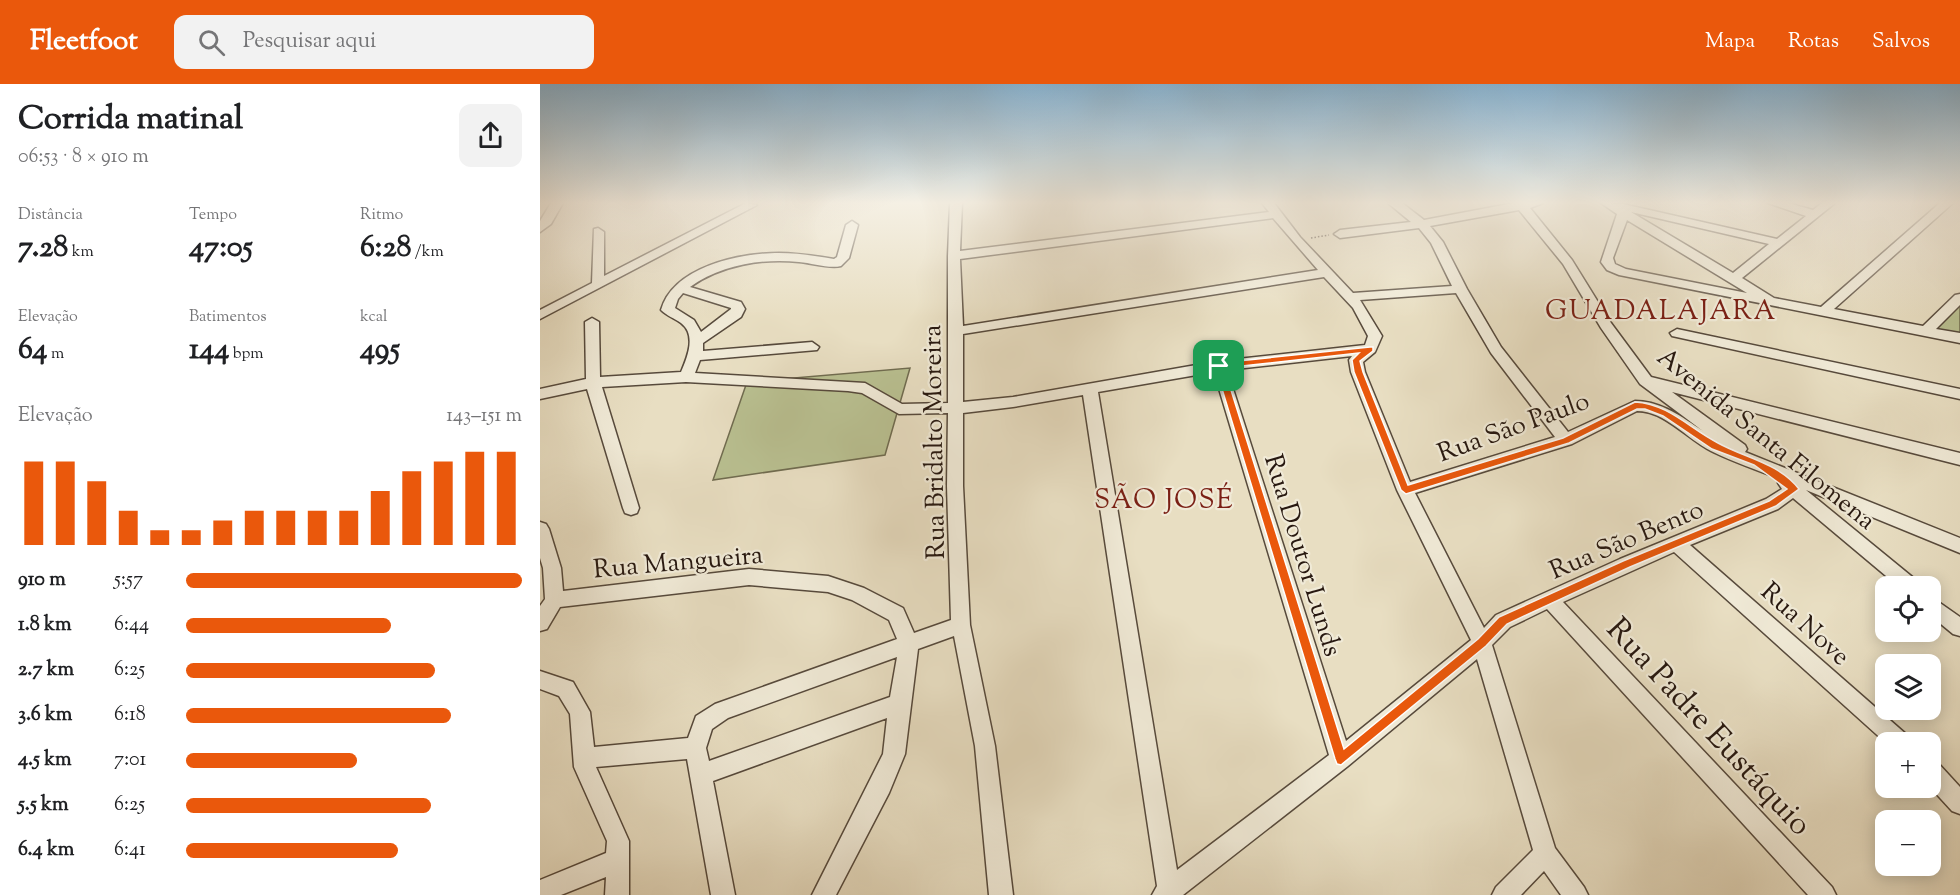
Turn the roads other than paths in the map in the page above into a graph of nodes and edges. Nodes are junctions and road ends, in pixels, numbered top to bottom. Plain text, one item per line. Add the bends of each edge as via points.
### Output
1 (598, 241) edge
2 (682, 241) edge
3 (848, 241) edge
4 (955, 241) edge
5 (1071, 241) edge
6 (1297, 241) edge
7 (1436, 241) edge
8 (1553, 241) edge
9 (1613, 241) edge
10 (1669, 241) edge
11 (1771, 241) edge
12 (1782, 241) edge
13 (1904, 241) edge
14 (1780, 243) junction
15 (954, 256) junction
16 (1326, 273) junction
17 (1732, 279) junction
18 (598, 284) junction
19 (681, 288) junction
20 (1460, 289) junction
21 (1349, 297) junction
22 (1960, 298) edge
23 (1770, 301) junction
24 (1824, 311) junction
25 (540, 315) edge
26 (592, 322) dead end
27 (956, 331) junction
28 (1926, 331) junction
29 (1677, 333) dead end
30 (1960, 338) edge
31 (698, 341) junction
32 (812, 347) dead end
33 (1370, 349) junction
34 (695, 356) junction
35 (1219, 366) junction
36 (686, 377) junction
37 (1645, 380) junction
38 (593, 383) junction
39 (1090, 389) junction
40 (540, 394) edge
41 (1960, 394) edge
42 (955, 408) junction
43 (1566, 440) junction
44 (1960, 459) edge
45 (1757, 462) junction
46 (1794, 489) junction
47 (1406, 490) junction
48 (631, 508) dead end
49 (540, 529) edge
50 (1677, 544) junction
51 (1960, 546) edge
52 (1898, 576) edge
53 (554, 600) junction
54 (1550, 600) junction
55 (1941, 613) edge
56 (540, 622) edge
57 (961, 625) junction
58 (1960, 628) edge
59 (1482, 643) junction
60 (909, 644) junction
61 (540, 680) edge
62 (899, 704) junction
63 (1889, 732) edge
64 (696, 748) junction
65 (584, 758) junction
66 (1341, 759) junction
67 (700, 774) junction
68 (1941, 783) edge
69 (1960, 803) edge
70 (1545, 854) junction
71 (618, 860) junction
72 (549, 892) edge
73 (1166, 892) edge
74 (617, 895) edge
75 (723, 895) edge
76 (824, 895) edge
77 (1000, 895) edge
78 (1504, 895) edge
79 (1576, 895) edge
80 (1824, 895) edge

1 - 18 street
2 - 18 street
3 - 19 street via 843,258 837,263 770,256 738,261 694,278
4 - 15 street, Rua Bridalto Moreira
5 - 15 street
6 - 16 street
7 - 20 street
8 - 37 street, Avenida Santa Filomena
9 - 23 street via 1607,262 1623,272
10 - 17 street
11 - 14 street
12 - 14 street
13 - 24 street
14 - 17 street
15 - 27 street, Rua Bridalto Moreira
16 - 21 street
16 - 27 street
17 - 23 street
18 - 25 street
19 - 31 street via 668,303 668,310 689,323
19 - 31 street via 736,305 738,309
20 - 21 street
20 - 43 street via 1496,350
21 - 33 street via 1375,336
22 - 28 street
23 - 24 street
24 - 28 street
26 - 38 street
27 - 42 street, Rua Bridalto Moreira
28 - 30 street
29 - 41 street
31 - 34 street
32 - 34 street
33 - 35 street
33 - 47 street via 1356,360 1358,372
34 - 36 street
35 - 39 street
35 - 66 street, Rua Doutor Lunds
36 - 38 street
36 - 42 street via 848,386 871,391 899,409
37 - 44 street
37 - 45 street, Avenida Santa Filomena
38 - 40 street
38 - 48 street
39 - 42 street
39 - 73 street
42 - 57 street, Rua Bridalto Moreira
43 - 45 street, Rua São Paulo via 1635,405 1646,406 1666,414 1715,446
43 - 47 street, Rua São Paulo
45 - 46 street, Avenida Santa Filomena
45 - 51 street
46 - 50 street, Rua São Bento via 1772,504
46 - 52 street, Avenida Santa Filomena
47 - 59 street
49 - 53 street via 552,568
50 - 54 street, Rua São Bento
50 - 63 street, Rua Nove
53 - 56 street
53 - 60 street, Rua Mangueira via 749,577 828,584 896,614
54 - 59 street, Rua São Bento via 1503,621
54 - 80 street, Rua Padre Eustáquio
55 - 58 street
57 - 60 street
57 - 77 street, Rua Bridalto Moreira via 986,746
59 - 66 street, Rua São Bento
59 - 70 street
60 - 62 street
60 - 64 street via 710,717 700,727
61 - 65 street via 566,688 580,712
62 - 67 street
62 - 76 street via 894,754
64 - 65 street
64 - 67 street
65 - 71 street via 618,841
66 - 73 street, Rua São Bento
67 - 75 street
68 - 69 street
70 - 78 street
70 - 79 street
71 - 72 street
71 - 74 street

